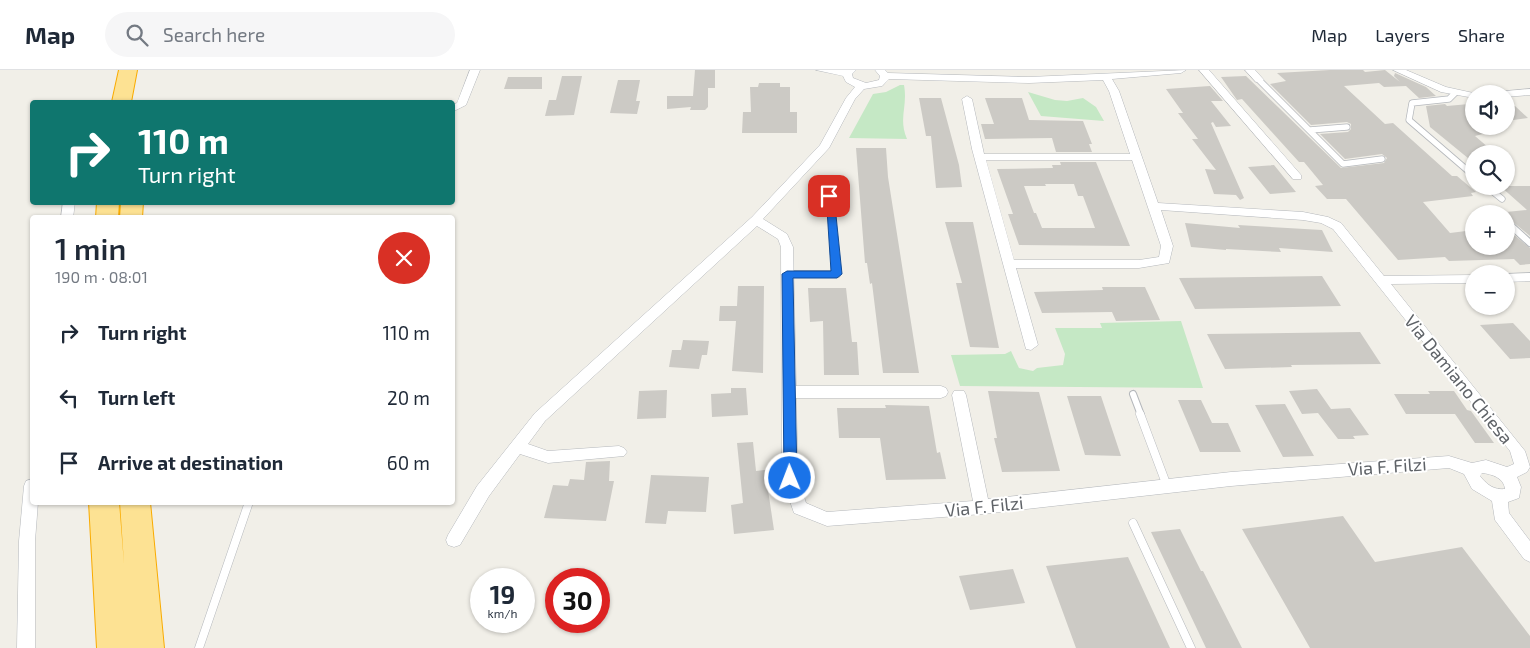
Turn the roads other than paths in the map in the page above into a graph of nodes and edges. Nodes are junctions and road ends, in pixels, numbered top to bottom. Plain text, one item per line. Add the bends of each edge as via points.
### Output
1 (128, 70) edge
2 (145, 70) edge
3 (475, 70) edge
4 (820, 70) edge
5 (1181, 70) edge
6 (1204, 70) edge
7 (1250, 70) edge
8 (1398, 70) edge
9 (849, 72) edge
10 (882, 73) edge
11 (1106, 77) junction
12 (1259, 80) joint
13 (861, 86) junction
14 (1530, 92) edge
15 (1455, 93) junction
16 (1515, 93) edge
17 (1465, 94) edge
18 (142, 95) dead end
19 (967, 99) dead end
20 (122, 100) edge
21 (455, 108) edge
22 (1347, 127) dead end
23 (1310, 130) junction
24 (980, 157) junction
25 (1137, 157) junction
26 (1382, 159) dead end
27 (1465, 168) edge
28 (1297, 177) dead end
29 (1497, 195) edge
30 (829, 196) dead end
31 (1502, 199) dead end
32 (1154, 206) junction
33 (756, 220) junction
34 (1515, 229) edge
35 (1530, 243) edge
36 (1009, 264) junction
37 (787, 274) junction
38 (1530, 277) edge
39 (1515, 278) edge
40 (1465, 279) edge
41 (1380, 280) junction
42 (1031, 345) dead end
43 (789, 392) junction
44 (941, 392) dead end
45 (1133, 394) dead end
46 (959, 395) dead end
47 (516, 446) junction
48 (619, 452) dead end
49 (1473, 470) junction
50 (1506, 475) junction
51 (1167, 486) junction
52 (1498, 496) junction
53 (31, 505) edge
54 (104, 505) edge
55 (135, 505) edge
56 (248, 505) edge
57 (982, 507) junction
58 (1133, 523) dead end
59 (454, 540) dead end
60 (1530, 554) edge
61 (146, 645) edge
62 (26, 648) edge
63 (114, 648) edge
64 (199, 648) edge
65 (1191, 648) edge

1 - 20 highway
2 - 18 highway
3 - 21 street via 460,105
4 - 9 street
5 - 11 street
6 - 28 street
7 - 12 street
8 - 15 street
9 - 13 street via 852,82
10 - 11 street via 1001,80
10 - 13 street via 885,79 879,84
11 - 25 street
12 - 23 lane
13 - 33 street via 825,146
14 - 16 street
15 - 17 street
15 - 27 lane via 1449,99 1412,103 1409,120
19 - 24 street
22 - 23 lane
23 - 26 lane via 1343,164
24 - 25 street
24 - 36 street
25 - 32 street
29 - 31 lane
30 - 37 lane via 837,274
32 - 36 street via 1167,246 1165,260 1155,263
32 - 41 street, Via Damiano Chiesa via 1324,220 1347,236
33 - 37 street, Via F. Filzi via 783,237 787,247
33 - 47 street via 563,394
34 - 35 lane
36 - 42 street
37 - 43 street, Via F. Filzi
38 - 39 street
40 - 41 street
41 - 50 street, Via Damiano Chiesa via 1520,455 1522,467
43 - 44 street
43 - 57 street, Via F. Filzi via 790,478 800,508 827,519
45 - 51 lane
46 - 57 street
47 - 48 street via 548,457
47 - 59 street via 483,490
49 - 50 street, Via F. Filzi via 1487,466
49 - 51 street, Via F. Filzi via 1449,462
49 - 52 street via 1476,483
50 - 52 street via 1513,485 1513,493
51 - 57 street, Via F. Filzi
52 - 60 street via 1501,515
53 - 62 street
54 - 63 highway
55 - 61 highway
56 - 64 lane
58 - 65 lane

